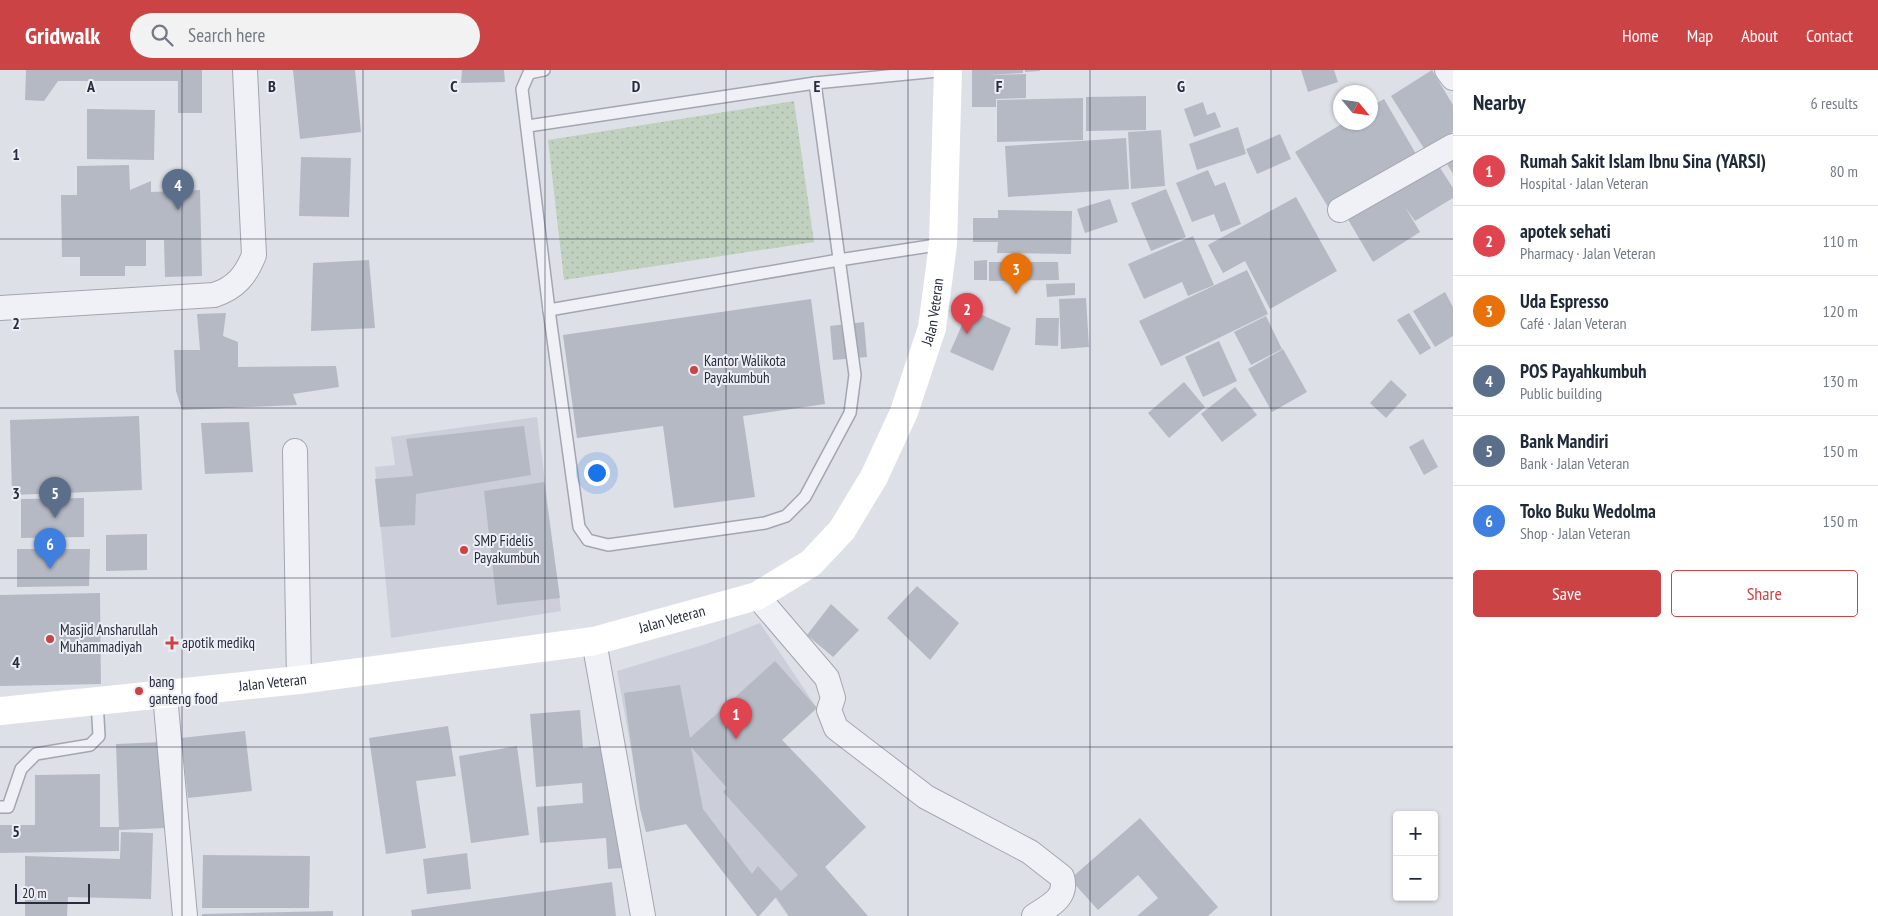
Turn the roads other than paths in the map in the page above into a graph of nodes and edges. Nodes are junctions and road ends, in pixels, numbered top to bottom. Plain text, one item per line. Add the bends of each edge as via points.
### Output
1 (245, 70) edge
2 (544, 70) edge
3 (948, 70) edge
4 (1447, 70) edge
5 (1453, 78) edge
6 (815, 83) junction
7 (528, 126) junction
8 (1453, 146) edge
9 (1340, 210) dead end
10 (943, 244) junction
11 (839, 260) junction
12 (0, 308) edge
13 (549, 310) junction
14 (295, 451) dead end
15 (757, 596) junction
16 (594, 641) junction
17 (298, 680) junction
18 (165, 695) junction
19 (97, 702) junction
20 (0, 712) edge
21 (0, 807) edge
22 (185, 916) edge
23 (643, 916) edge
24 (1034, 916) edge

1 - 12 street via 254,255 236,285 214,295
2 - 7 lane via 529,73 522,89
3 - 6 lane
3 - 10 main road, Jalan Veteran
4 - 5 street
6 - 7 lane
6 - 11 lane
7 - 13 lane
8 - 9 street
10 - 11 lane
10 - 15 main road, Jalan Veteran via 932,328 904,412 874,477 842,530 812,563
11 - 13 lane
11 - 13 lane via 855,375 850,413 805,497 786,516 765,524 608,545 588,540 579,527
14 - 17 street
15 - 16 main road, Jalan Veteran
15 - 24 street via 827,678 833,698 829,710 836,728 926,797 1030,852 1062,877 1063,891 1059,898
16 - 17 main road, Jalan Veteran
16 - 23 street
17 - 18 main road, Jalan Veteran
18 - 19 main road, Jalan Veteran
18 - 22 street
19 - 20 main road, Jalan Veteran
19 - 21 lane via 99,736 90,745 36,754 20,769 8,807

